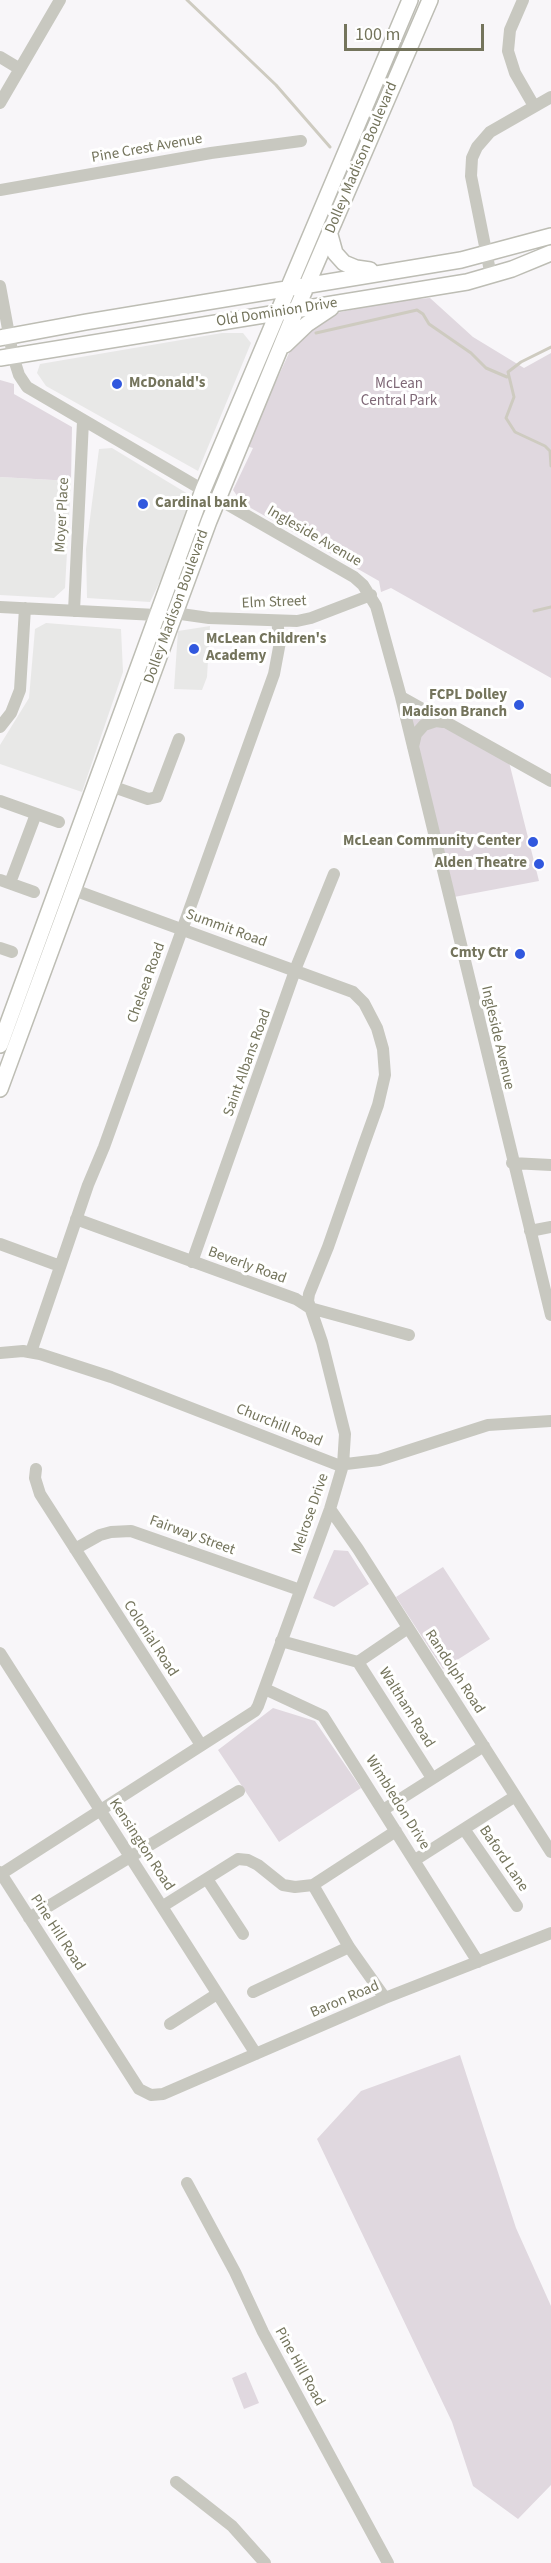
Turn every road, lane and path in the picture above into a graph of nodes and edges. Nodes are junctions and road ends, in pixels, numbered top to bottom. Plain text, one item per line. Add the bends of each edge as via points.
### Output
1 (60, 0) edge
2 (410, 0) edge
3 (430, 0) edge
4 (523, 0) edge
5 (0, 57) edge
6 (20, 69) junction
7 (551, 97) edge
8 (0, 103) edge
9 (534, 106) junction
10 (301, 141) dead end
11 (0, 190) edge
12 (330, 234) junction
13 (551, 236) edge
14 (551, 253) edge
15 (486, 255) junction
16 (388, 272) junction
17 (490, 276) junction
18 (307, 285) junction
19 (0, 286) edge
20 (288, 288) junction
21 (341, 303) junction
22 (296, 309) junction
23 (277, 312) junction
24 (243, 319) junction
25 (4, 337) edge
26 (261, 351) junction
27 (279, 352) junction
28 (7, 357) edge
29 (83, 421) junction
30 (218, 453) junction
31 (203, 490) junction
32 (218, 499) junction
33 (209, 521) junction
34 (371, 595) junction
35 (0, 607) edge
36 (25, 608) junction
37 (74, 610) junction
38 (174, 613) junction
39 (156, 615) junction
40 (277, 621) junction
41 (401, 697) junction
42 (446, 722) junction
43 (0, 727) edge
44 (179, 740) dead end
45 (413, 749) junction
46 (551, 782) edge
47 (111, 786) junction
48 (0, 801) edge
49 (36, 814) junction
50 (59, 822) dead end
51 (334, 874) dead end
52 (5, 881) edge
53 (74, 890) junction
54 (34, 892) dead end
55 (183, 930) junction
56 (0, 948) edge
57 (12, 952) dead end
58 (297, 971) junction
59 (364, 1003) joint
60 (0, 1045) edge
61 (0, 1089) edge
62 (512, 1163) junction
63 (551, 1165) edge
64 (76, 1219) junction
65 (551, 1227) edge
66 (530, 1231) junction
67 (0, 1244) edge
68 (192, 1262) junction
69 (60, 1266) junction
70 (310, 1308) junction
71 (551, 1315) edge
72 (409, 1335) dead end
73 (31, 1352) junction
74 (0, 1353) edge
75 (551, 1420) edge
76 (343, 1465) junction
77 (36, 1469) dead end
78 (330, 1509) junction
79 (75, 1550) junction
80 (300, 1590) junction
81 (408, 1628) junction
82 (281, 1641) junction
83 (0, 1653) edge
84 (358, 1662) junction
85 (265, 1689) junction
86 (201, 1745) junction
87 (484, 1746) junction
88 (432, 1778) junction
89 (239, 1791) dead end
90 (514, 1797) junction
91 (100, 1810) junction
92 (383, 1810) junction
93 (464, 1829) junction
94 (396, 1832) junction
95 (551, 1852) edge
96 (129, 1857) junction
97 (415, 1860) junction
98 (0, 1873) edge
99 (207, 1879) junction
100 (313, 1885) junction
101 (163, 1906) junction
102 (517, 1906) dead end
103 (29, 1918) junction
104 (551, 1933) edge
105 (243, 1934) dead end
106 (349, 1947) junction
107 (478, 1962) junction
108 (253, 1992) dead end
109 (217, 1994) junction
110 (385, 1998) junction
111 (170, 2024) dead end
112 (256, 2055) junction
113 (151, 2095) joint
114 (187, 2183) dead end
115 (176, 2482) dead end
116 (266, 2563) edge
117 (388, 2563) edge

1 - 6 street
2 - 20 main road, Dolley Madison Boulevard
3 - 12 main road, Dolley Madison Boulevard
4 - 9 street via 510,30 508,51 515,73
5 - 6 street
6 - 8 street
7 - 9 street
9 - 15 street via 490,132 472,158 471,176
10 - 11 street, Pine Crest Avenue
12 - 16 main road via 335,253 344,263
12 - 18 main road, Dolley Madison Boulevard
13 - 15 main road, Old Dominion Drive
14 - 17 main road, Old Dominion Drive
15 - 16 main road, Old Dominion Drive
15 - 17 street
16 - 18 main road, Old Dominion Drive
17 - 21 main road, Old Dominion Drive
18 - 20 main road, Old Dominion Drive
18 - 22 main road, Dolley Madison Boulevard
19 - 25 street
20 - 23 main road, Dolley Madison Boulevard
20 - 25 main road, Old Dominion Drive
21 - 22 main road, Old Dominion Drive
21 - 27 main road via 307,324
22 - 23 main road, Old Dominion Drive
22 - 27 main road, Dolley Madison Boulevard
23 - 24 main road, Old Dominion Drive
23 - 26 main road, Dolley Madison Boulevard
24 - 26 main road via 256,330
24 - 28 main road, Old Dominion Drive
25 - 28 street
26 - 30 main road, Dolley Madison Boulevard
27 - 32 main road, Dolley Madison Boulevard
28 - 29 street via 27,387
29 - 31 street
29 - 37 street, Moyer Place
30 - 31 main road, Dolley Madison Boulevard
30 - 32 main road via 214,487
31 - 33 main road
31 - 39 main road, Dolley Madison Boulevard
32 - 33 main road, Dolley Madison Boulevard
32 - 34 street, Ingleside Avenue via 354,576
33 - 38 main road, Dolley Madison Boulevard
34 - 40 street, Elm Street via 311,618
34 - 41 street, Ingleside Avenue
35 - 36 street
36 - 37 street
36 - 43 street via 20,690 11,713
37 - 39 street
38 - 40 street, Elm Street
38 - 47 main road, Dolley Madison Boulevard
39 - 60 main road, Dolley Madison Boulevard
40 - 55 street, Chelsea Road via 280,642 274,674
41 - 42 street
41 - 45 street, Ingleside Avenue
42 - 45 street via 424,725 416,734
42 - 46 street
44 - 47 street via 157,796 148,799
45 - 62 street, Ingleside Avenue
47 - 53 main road, Dolley Madison Boulevard
48 - 49 street
49 - 50 street
49 - 52 street
51 - 58 street, Saint Albans Road
52 - 54 street
53 - 55 street, Summit Road
53 - 61 main road, Dolley Madison Boulevard
55 - 58 street, Summit Road
55 - 64 street, Chelsea Road
56 - 57 street
58 - 59 street, Summit Road via 352,992
58 - 68 street, Saint Albans Road
59 - 70 street, Melrose Drive via 377,1028 384,1083 309,1294
62 - 63 street
62 - 66 street, Ingleside Avenue
64 - 68 street, Beverly Road
64 - 69 street, Chelsea Road
65 - 66 street
66 - 71 street, Ingleside Avenue
67 - 69 street
68 - 70 street, Beverly Road via 296,1299
69 - 73 street, Chelsea Road
70 - 72 street, Beverly Road
70 - 76 street, Melrose Drive via 345,1434
73 - 74 street, Churchill Road
73 - 76 street, Churchill Road via 111,1377 329,1463
75 - 76 street, Churchill Road via 488,1425 379,1460
76 - 78 street, Melrose Drive
77 - 79 street, Colonial Road via 37,1487
78 - 80 street, Melrose Drive
78 - 81 street, Randolph Road
79 - 80 street, Fairway Street via 100,1535 131,1531
79 - 86 street, Colonial Road
80 - 82 street, Melrose Drive
81 - 84 street
81 - 87 street, Randolph Road
82 - 84 street, Waltham Road
82 - 85 street, Melrose Drive
83 - 91 street, Kensington Road
84 - 88 street, Waltham Road
85 - 86 street, Melrose Drive via 255,1711
85 - 92 street, Wimbledon Drive via 323,1716
86 - 91 street, Melrose Drive
87 - 88 street
87 - 90 street, Randolph Road
88 - 92 street
89 - 96 street
90 - 93 street
90 - 95 street, Randolph Road
91 - 96 street, Kensington Road
91 - 98 street, Melrose Drive
92 - 94 street, Wimbledon Drive
93 - 97 street
93 - 102 street, Baford Lane
94 - 97 street, Wimbledon Drive
94 - 100 street
96 - 101 street, Kensington Road
96 - 103 street
97 - 107 street, Wimbledon Drive
98 - 103 street, Pine Hill Road
99 - 100 street via 238,1859 258,1865 283,1885
99 - 101 street
99 - 105 street
100 - 106 street
101 - 109 street, Kensington Road
103 - 113 street, Pine Hill Road via 139,2089
104 - 107 street, Baron Road
106 - 108 street
106 - 110 street
107 - 110 street, Baron Road
109 - 111 street
109 - 112 street, Kensington Road
110 - 112 street, Baron Road
112 - 113 street, Baron Road via 163,2094
114 - 117 street, Pine Hill Road via 262,2332
115 - 116 street via 232,2526

